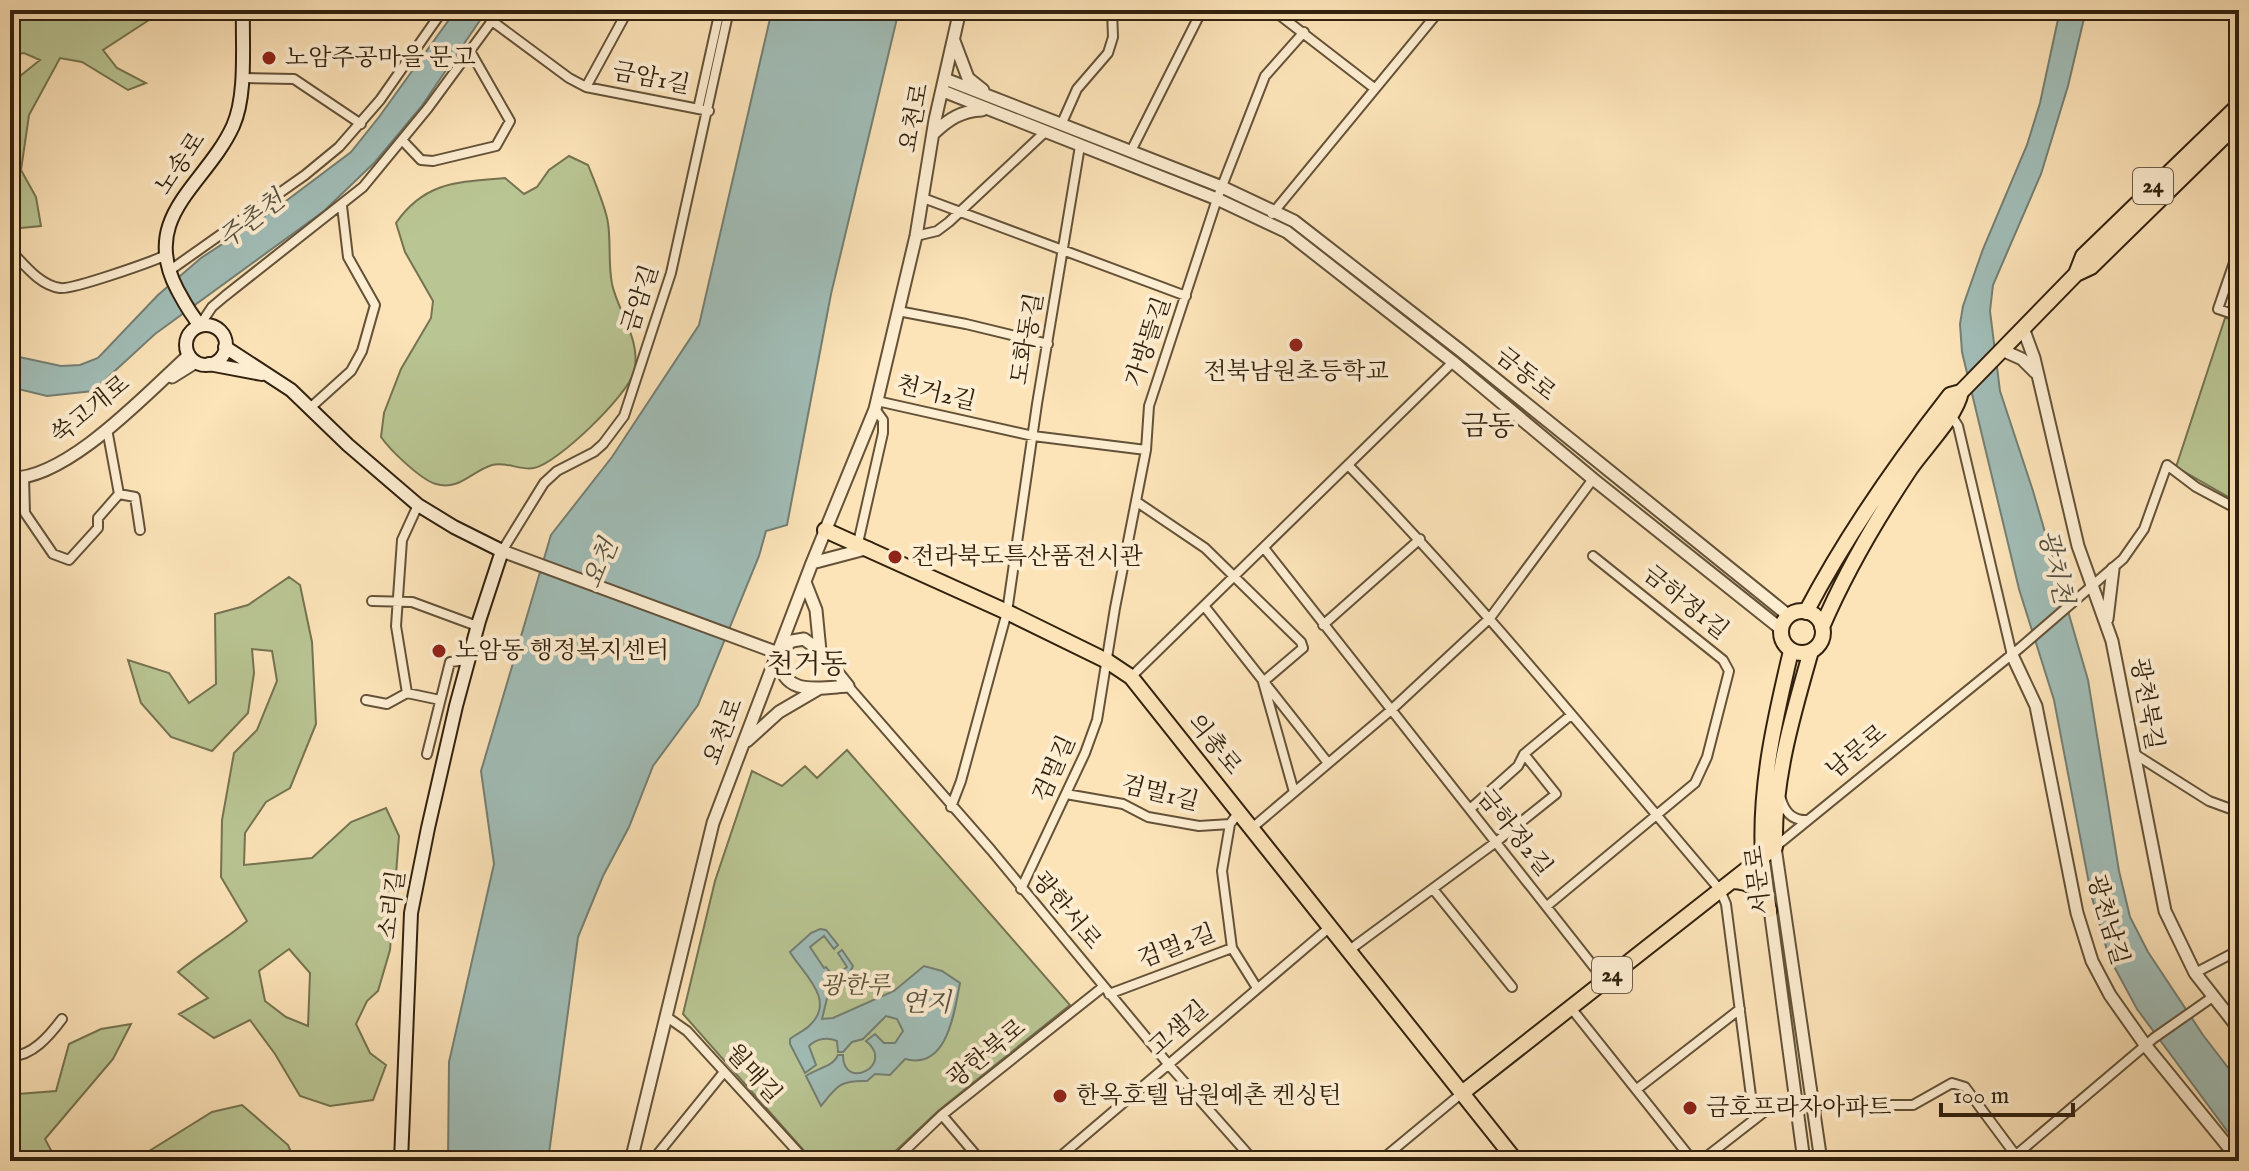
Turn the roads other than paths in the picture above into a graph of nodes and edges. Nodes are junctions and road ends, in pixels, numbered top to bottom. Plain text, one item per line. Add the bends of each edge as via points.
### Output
1 (243, 10) edge
2 (443, 10) edge
3 (500, 10) edge
4 (628, 10) edge
5 (720, 10) edge
6 (729, 10) edge
7 (960, 10) edge
8 (1112, 10) edge
9 (1202, 10) edge
10 (1273, 10) edge
11 (1440, 10) edge
12 (492, 21) junction
13 (1304, 32) junction
14 (954, 40) junction
15 (470, 51) junction
16 (241, 78) junction
17 (944, 85) junction
18 (586, 87) junction
19 (1374, 88) junction
20 (993, 98) junction
21 (2239, 105) edge
22 (698, 109) junction
23 (988, 110) junction
24 (709, 111) junction
25 (2239, 122) edge
26 (361, 124) junction
27 (1061, 125) junction
28 (934, 133) junction
29 (1044, 133) junction
30 (402, 140) junction
31 (1080, 146) junction
32 (1131, 151) junction
33 (1222, 187) junction
34 (923, 198) junction
35 (1217, 199) junction
36 (342, 206) junction
37 (960, 213) junction
38 (1271, 216) junction
39 (916, 236) junction
40 (2239, 248) edge
41 (1063, 249) junction
42 (10, 250) edge
43 (164, 256) junction
44 (170, 274) junction
45 (2076, 274) junction
46 (1186, 296) junction
47 (898, 311) junction
48 (2239, 316) edge
49 (195, 320) junction
50 (2023, 328) junction
51 (1048, 344) junction
52 (225, 347) junction
53 (2000, 351) junction
54 (198, 360) junction
55 (1453, 362) junction
56 (2035, 372) junction
57 (269, 375) junction
58 (1961, 392) junction
59 (876, 405) junction
60 (310, 408) junction
61 (1950, 414) junction
62 (107, 428) junction
63 (1033, 436) junction
64 (1146, 450) junction
65 (1349, 466) junction
66 (24, 477) junction
67 (10, 478) edge
68 (1593, 479) junction
69 (119, 494) junction
70 (1137, 502) junction
71 (1879, 502) junction
72 (418, 505) junction
73 (2239, 510) edge
74 (140, 530) dead end
75 (825, 530) junction
76 (1420, 539) junction
77 (864, 545) junction
78 (1264, 548) junction
79 (502, 551) junction
80 (1593, 556) dead end
81 (812, 563) junction
82 (2113, 569) junction
83 (1236, 576) junction
84 (805, 582) junction
85 (2092, 587) junction
86 (372, 601) dead end
87 (399, 601) junction
88 (1205, 607) junction
89 (1007, 612) junction
90 (1806, 612) junction
91 (1490, 618) junction
92 (1785, 622) junction
93 (2107, 623) junction
94 (1323, 625) junction
95 (477, 626) junction
96 (1822, 627) junction
97 (820, 651) junction
98 (1791, 651) junction
99 (1811, 651) junction
100 (2017, 651) junction
101 (778, 653) junction
102 (468, 660) junction
103 (1107, 661) junction
104 (1131, 677) junction
105 (1263, 682) junction
106 (848, 686) junction
107 (820, 688) junction
108 (407, 693) junction
109 (366, 700) dead end
110 (440, 700) junction
111 (1390, 711) junction
112 (1571, 715) junction
113 (743, 744) junction
114 (2132, 752) junction
115 (427, 754) dead end
116 (1524, 754) junction
117 (1328, 763) junction
118 (1294, 792) junction
119 (1066, 794) junction
120 (1780, 795) junction
121 (951, 807) junction
122 (1470, 809) junction
123 (2239, 812) edge
124 (1657, 817) junction
125 (1235, 818) junction
126 (1809, 820) junction
127 (1252, 828) junction
128 (1496, 842) junction
129 (1775, 847) junction
130 (1763, 857) junction
131 (1726, 886) junction
132 (1021, 889) junction
133 (1433, 889) junction
134 (1547, 906) junction
135 (1769, 910) junction
136 (1330, 927) junction
137 (1232, 948) junction
138 (2239, 950) edge
139 (1348, 951) junction
140 (2195, 973) junction
141 (1605, 981) junction
142 (1512, 987) dead end
143 (1257, 988) junction
144 (1106, 990) junction
145 (2214, 996) junction
146 (1571, 1008) junction
147 (1740, 1009) junction
148 (667, 1017) junction
149 (62, 1019) dead end
150 (2239, 1029) edge
151 (2150, 1042) junction
152 (10, 1056) edge
153 (1169, 1065) junction
154 (724, 1072) junction
155 (1637, 1089) junction
156 (1462, 1093) junction
157 (1795, 1100) junction
158 (1813, 1105) junction
159 (942, 1115) junction
160 (1754, 1119) junction
161 (2015, 1159) edge
162 (2239, 1160) edge
163 (401, 1161) edge
164 (631, 1161) edge
165 (652, 1161) edge
166 (806, 1161) edge
167 (894, 1161) edge
168 (981, 1161) edge
169 (1055, 1161) edge
170 (1254, 1161) edge
171 (1380, 1161) edge
172 (1516, 1161) edge
173 (1693, 1161) edge
174 (1701, 1161) edge
175 (1804, 1161) edge
176 (1821, 1161) edge

1 - 16 main road, 노송로
2 - 26 street
3 - 12 street
4 - 18 street, 금암1길
5 - 22 street
6 - 24 street, 금암길
7 - 14 street, 요천로
8 - 27 street via 1112,45 1077,89
9 - 32 street
10 - 13 street
11 - 19 street
12 - 15 street
12 - 18 street, 금암1길
13 - 19 street
13 - 33 street via 1265,76
14 - 17 street, 요천로
14 - 20 street via 968,78
15 - 30 street
15 - 30 street via 510,121 500,141 433,161 421,160
16 - 26 street via 294,79
16 - 43 main road, 노송로 via 234,125 167,227
17 - 20 street, 금동로
17 - 23 street, 금동로
17 - 28 street, 요천로
18 - 22 street, 금암1길
19 - 38 street
20 - 27 street, 금동로
21 - 45 main road, 24 via 2083,256
22 - 24 street, 금암1길
23 - 28 street via 952,117
23 - 29 street, 금동로
24 - 79 street, 금암길 via 671,273 624,416 594,452 544,483
25 - 45 main road, 24 via 2091,267
26 - 44 street via 305,175
27 - 32 street, 금동로
28 - 34 street, 요천로
29 - 31 street, 금동로
29 - 37 street
30 - 36 street
31 - 35 street, 금동로
31 - 41 street, 도화동길
32 - 33 street, 금동로
33 - 35 street
33 - 38 street, 금동로
34 - 37 street
34 - 39 street, 요천로
35 - 38 street, 금동로
35 - 46 street, 가방뜰길
36 - 49 street
36 - 60 street via 348,257 375,305 351,371
37 - 39 street via 937,231
37 - 41 street
38 - 55 street, 금동로
38 - 92 street, 금동로 via 1318,238
39 - 47 street, 요천로
40 - 48 street via 2218,309
41 - 46 street
41 - 51 street, 도화동길
42 - 43 street via 46,283 63,289
43 - 44 main road
44 - 49 main road
45 - 50 main road, 24
46 - 64 street, 가방뜰길 via 1149,406
47 - 51 street
47 - 59 street, 요천로
49 - 52 main road via 219,330
49 - 54 main road via 186,340
50 - 53 main road, 24
50 - 56 street, 광천북길
51 - 63 street, 도화동길
52 - 54 main road via 220,358
52 - 57 main road
53 - 56 street via 2022,359
53 - 58 main road
54 - 57 main road
54 - 62 street, 쑥고개로 via 148,392
55 - 65 street
55 - 68 street, 금동로
56 - 85 street, 광천북길
57 - 60 main road
58 - 61 main road via 1959,405
58 - 71 main road via 1950,395
59 - 63 street, 천거2길
59 - 75 street, 요천로
59 - 77 street via 883,433
60 - 72 main road
61 - 71 main road
61 - 100 street via 1958,426
62 - 66 street, 쑥고개로 via 62,462
62 - 69 street
63 - 64 street
63 - 89 street, 도화동길
64 - 70 street, 가방뜰길
65 - 76 street
65 - 78 street
66 - 67 street, 쑥고개로
66 - 69 street via 25,513 53,554 69,560
68 - 91 street
68 - 92 street, 금동로
69 - 74 street via 135,497
70 - 83 street
70 - 103 street, 가방뜰길
71 - 90 main road via 1846,538
71 - 96 main road
72 - 79 main road
72 - 87 street via 402,540
73 - 82 street via 2167,465 2140,538
75 - 77 main road, 의총로
75 - 81 street, 요천로
76 - 91 street
76 - 94 street
77 - 81 street
77 - 89 main road, 의총로
78 - 83 street
78 - 94 street, 금하정2길
79 - 95 main road, 소리길
79 - 101 street
80 - 124 street, 금하정1길 via 1723,660 1729,671 1695,783
81 - 84 street, 요천로
82 - 85 street
82 - 93 street
83 - 88 street
83 - 105 street via 1303,648
84 - 97 street via 816,610
84 - 101 street, 요천로
85 - 93 street, 광천북길
85 - 100 street, 남문로
86 - 87 street
87 - 95 street
87 - 108 street via 396,626
88 - 104 street
88 - 105 street
89 - 103 main road, 의총로
89 - 121 street
90 - 92 main road
90 - 96 main road
91 - 111 street
91 - 112 street
92 - 98 main road, 금동로 via 1782,641
93 - 114 street, 광천북길
94 - 111 street, 금하정2길
95 - 102 main road, 소리길
96 - 99 main road via 1821,641
97 - 101 street via 798,639
97 - 106 street
98 - 99 main road
98 - 130 main road, 서문로 via 1768,763
99 - 120 main road, 서문로
100 - 126 street, 남문로
100 - 151 street, 광천남길 via 2036,706 2088,951 2100,978
101 - 107 street via 785,681
101 - 113 street, 요천로
102 - 110 street via 450,662
102 - 163 main road, 소리길 via 411,913
103 - 104 main road, 의총로
103 - 119 street, 검멀길 via 1097,720
104 - 125 main road, 의총로
105 - 117 street
105 - 118 street
106 - 107 street
106 - 121 street, 광한서로
107 - 113 street via 779,712
108 - 109 street via 387,704
108 - 110 street
110 - 115 street
111 - 117 street
111 - 122 street, 금하정2길
112 - 116 street
112 - 124 street
113 - 148 street, 요천로 via 713,823
114 - 123 street via 2209,801
114 - 140 street, 광천북길 via 2165,911
116 - 122 street via 1518,766
116 - 128 street via 1556,794
117 - 118 street
118 - 127 street
119 - 125 street, 검멀1길 via 1199,826
119 - 132 street, 검멀길
120 - 126 street via 1788,814
120 - 129 main road, 서문로
121 - 132 street, 광한서로
122 - 128 street, 금하정2길
124 - 131 street
124 - 134 street, 금하정1길
125 - 127 main road, 의총로
125 - 137 street, 검멀2길 via 1222,871
126 - 129 street, 남문로
127 - 136 main road, 의총로
128 - 133 street
128 - 134 street, 금하정2길
129 - 130 main road, 남문로 / 24
129 - 158 street, 서문로
130 - 131 main road, 남문로 / 24
130 - 135 street, 서문로
131 - 135 main road via 1745,881 1757,887
131 - 141 main road, 남문로 / 24
131 - 147 street
132 - 144 street, 광한서로
133 - 139 street
133 - 142 street
134 - 141 street, 금하정2길
135 - 157 street, 서문로
136 - 139 main road, 의총로
136 - 143 street, 고샘길
137 - 143 street
137 - 144 street, 검멀2길
138 - 140 street
139 - 156 main road, 의총로
140 - 145 street, 광천북길
141 - 146 main road, 남문로 / 24
143 - 153 street, 고샘길
144 - 153 street, 광한서로
144 - 159 street, 광한북로
145 - 150 street, 광천북길
145 - 151 street
146 - 155 street
146 - 156 main road, 남문로 / 24
147 - 155 street
147 - 160 street
148 - 154 street, 월매길
148 - 164 street, 요천로
149 - 152 street via 44,1041
151 - 161 street
151 - 162 street, 광천남길
153 - 169 street, 고샘길
153 - 170 street, 광한서로
154 - 165 street
154 - 166 street, 월매길
155 - 173 street
156 - 171 street, 남문로
156 - 172 main road, 의총로
157 - 158 street
157 - 160 street via 1773,1105
157 - 175 street, 서문로
158 - 161 street via 1913,1105 1958,1083
158 - 176 street, 서문로
159 - 167 street
159 - 168 street, 광한북로
160 - 174 street

